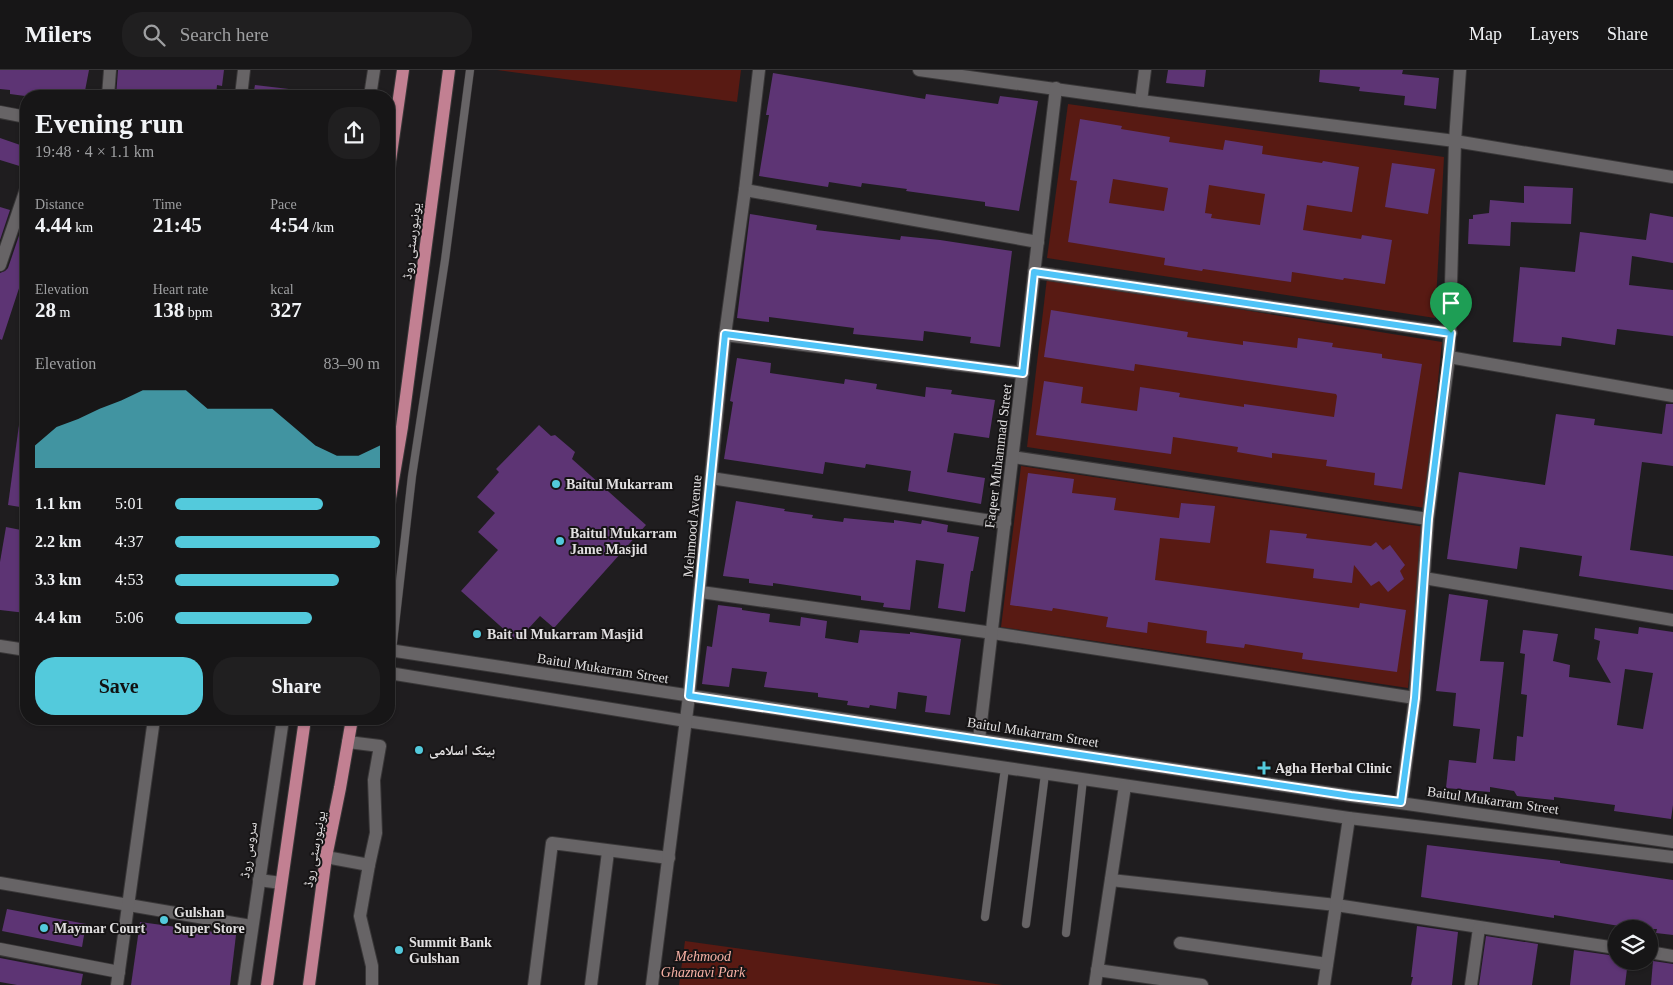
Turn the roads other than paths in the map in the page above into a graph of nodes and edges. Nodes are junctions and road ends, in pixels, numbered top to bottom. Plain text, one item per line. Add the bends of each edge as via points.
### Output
1 (110, 70) edge
2 (244, 70) edge
3 (374, 70) edge
4 (403, 70) edge
5 (449, 70) edge
6 (470, 70) edge
7 (759, 70) edge
8 (919, 70) edge
9 (1145, 70) edge
10 (1460, 70) edge
11 (1056, 88) junction
12 (108, 90) edge
13 (242, 90) edge
14 (371, 90) edge
15 (1141, 101) junction
16 (0, 112) edge
17 (20, 116) edge
18 (395, 126) edge
19 (1455, 141) junction
20 (1673, 177) edge
21 (745, 190) junction
22 (20, 207) edge
23 (1038, 242) junction
24 (0, 265) edge
25 (1034, 272) junction
26 (1451, 333) junction
27 (725, 334) junction
28 (412, 346) junction
29 (431, 347) junction
30 (1449, 356) junction
31 (1023, 373) junction
32 (1673, 396) edge
33 (1013, 457) junction
34 (395, 468) edge
35 (711, 478) junction
36 (1428, 519) junction
37 (1006, 523) junction
38 (1424, 578) junction
39 (701, 592) junction
40 (395, 611) edge
41 (1673, 620) edge
42 (993, 633) junction
43 (0, 646) edge
44 (20, 649) edge
45 (395, 652) edge
46 (395, 674) edge
47 (689, 696) junction
48 (1415, 698) junction
49 (686, 721) junction
50 (153, 725) edge
51 (282, 725) edge
52 (304, 725) edge
53 (350, 725) edge
54 (980, 739) junction
55 (348, 742) junction
56 (1005, 768) junction
57 (1045, 774) junction
58 (1083, 780) junction
59 (1125, 786) junction
60 (1351, 796) junction
61 (1401, 802) junction
62 (1349, 818) junction
63 (1673, 842) edge
64 (608, 852) junction
65 (326, 857) junction
66 (1673, 857) edge
67 (669, 858) junction
68 (369, 865) junction
69 (259, 880) junction
70 (1111, 880) junction
71 (281, 882) junction
72 (0, 883) edge
73 (1336, 905) junction
74 (129, 906) junction
75 (985, 918) dead end
76 (1026, 924) dead end
77 (252, 926) junction
78 (1479, 928) junction
79 (1066, 933) dead end
80 (1180, 943) dead end
81 (1608, 947) edge
82 (0, 949) edge
83 (1658, 954) edge
84 (1673, 956) edge
85 (1327, 964) junction
86 (1097, 970) junction
87 (119, 972) junction
88 (117, 985) edge
89 (244, 985) edge
90 (267, 985) edge
91 (308, 985) edge
92 (372, 985) edge
93 (534, 985) edge
94 (591, 985) edge
95 (652, 985) edge
96 (1094, 985) edge
97 (1202, 985) edge
98 (1324, 985) edge
99 (1470, 985) edge

1 - 12 street
2 - 13 street
3 - 14 street
4 - 18 main road
5 - 28 main road, یونیورسٹی روڈ
6 - 29 lane
7 - 21 street, Mehmood Avenue
8 - 11 street
9 - 15 street
10 - 19 street
11 - 15 street
11 - 23 street, Faqeer Muhammad Street
15 - 19 street
16 - 17 street
19 - 20 street
19 - 26 street
21 - 23 street
21 - 27 street, Mehmood Avenue
22 - 24 street
23 - 25 street, Faqeer Muhammad Street
25 - 26 street
25 - 31 street, Faqeer Muhammad Street
26 - 30 street
27 - 31 street
27 - 35 street, Mehmood Avenue
28 - 29 lane
28 - 34 main road, یونیورسٹی روڈ
29 - 40 lane
30 - 32 street
30 - 36 street
31 - 33 street, Faqeer Muhammad Street
33 - 36 street
33 - 37 street, Faqeer Muhammad Street
35 - 37 street
35 - 39 street, Mehmood Avenue
36 - 38 street
37 - 42 street, Faqeer Muhammad Street
38 - 41 street
38 - 48 street
39 - 42 street
39 - 47 street, Mehmood Avenue
42 - 48 street
42 - 54 street, Faqeer Muhammad Street
43 - 44 street
45 - 47 street, Baitul Mukarram Street
46 - 49 street
47 - 49 street, Mehmood Avenue
47 - 54 street, Baitul Mukarram Street
48 - 61 street
49 - 56 street
49 - 67 street, Mehmood Avenue
50 - 74 street
51 - 69 street, سروس روڈ
52 - 71 main road, یونیورسٹی روڈ
53 - 55 main road, یونیورسٹی روڈ
54 - 60 street, Baitul Mukarram Street
55 - 65 main road, یونیورسٹی روڈ
55 - 68 street via 380,746 374,780 376,833
56 - 57 street
56 - 75 lane
57 - 58 street
57 - 76 lane
58 - 59 street
58 - 79 lane
59 - 62 street
59 - 70 street
60 - 61 street, Baitul Mukarram Street
60 - 62 street
61 - 63 street, Baitul Mukarram Street
62 - 66 street
62 - 73 street
64 - 67 street
64 - 93 street via 552,843
64 - 94 street
65 - 68 street
65 - 91 main road, یونیورسٹی روڈ
67 - 95 street, Mehmood Avenue
68 - 92 street via 360,916 372,966
69 - 71 street
69 - 77 street, سروس روڈ
70 - 73 street
70 - 86 street
71 - 90 main road, یونیورسٹی روڈ
72 - 74 street
73 - 78 street
73 - 85 street
74 - 77 street
74 - 87 street
77 - 89 street, سروس روڈ
78 - 81 street
78 - 99 street
80 - 85 street
82 - 87 street
83 - 84 street
85 - 98 street
86 - 96 street
86 - 97 street
87 - 88 street

